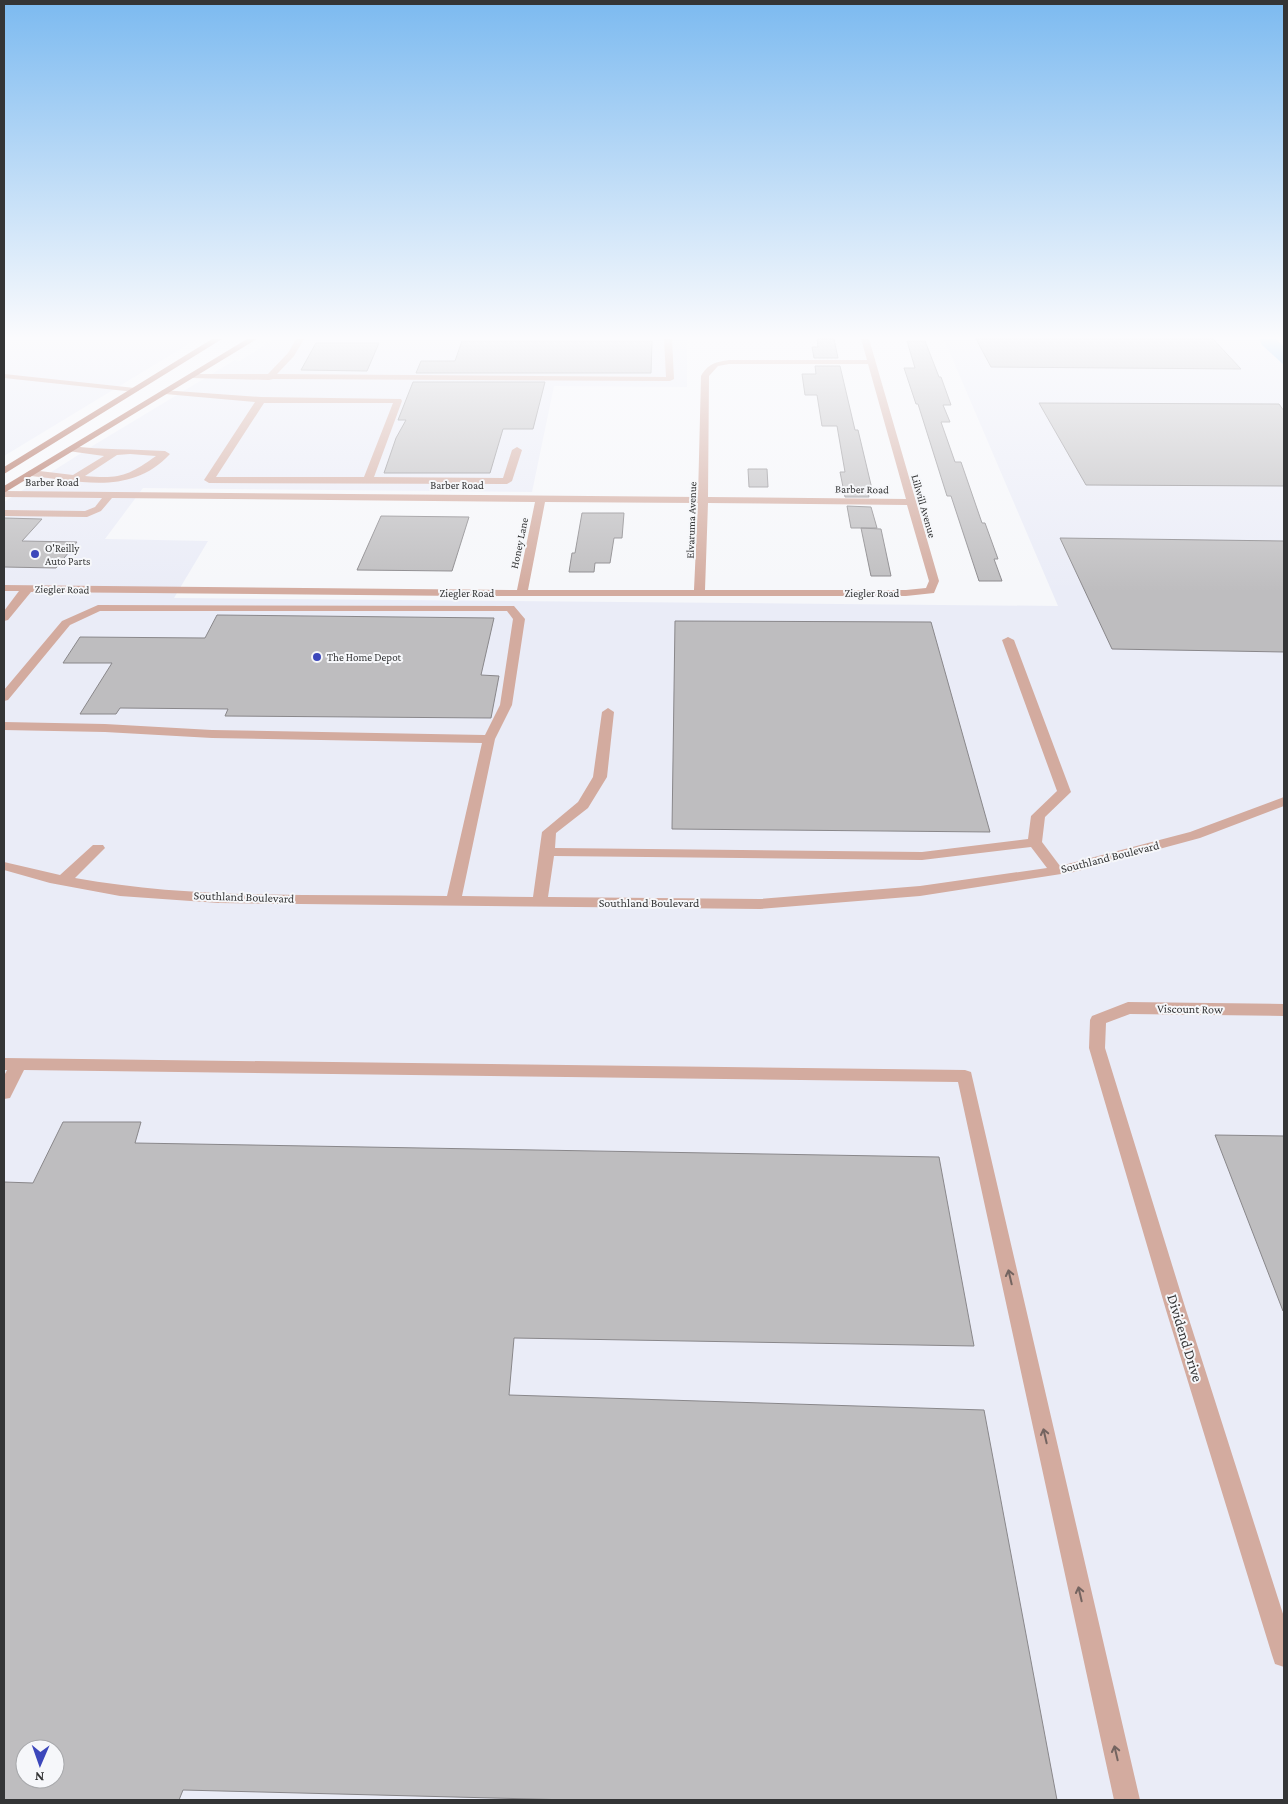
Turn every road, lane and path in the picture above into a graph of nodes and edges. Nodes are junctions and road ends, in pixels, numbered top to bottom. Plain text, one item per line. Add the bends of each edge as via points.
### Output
1 (81, 423) edge
2 (114, 423) edge
3 (246, 423) edge
4 (390, 423) edge
5 (704, 423) edge
6 (889, 423) edge
7 (71, 449) junction
8 (517, 450) dead end
9 (114, 453) junction
10 (4, 471) edge
11 (31, 473) junction
12 (73, 478) junction
13 (368, 480) junction
14 (4, 490) edge
15 (4, 494) edge
16 (35, 495) junction
17 (109, 495) junction
18 (541, 498) junction
19 (703, 499) junction
20 (911, 502) junction
21 (4, 513) edge
22 (4, 588) edge
23 (27, 588) junction
24 (930, 591) joint
25 (699, 592) junction
26 (522, 593) junction
27 (5, 615) edge
28 (1008, 640) dead end
29 (4, 697) edge
30 (608, 712) dead end
31 (4, 726) edge
32 (489, 739) junction
33 (1284, 801) edge
34 (1035, 842) junction
35 (98, 848) dead end
36 (547, 852) junction
37 (4, 866) edge
38 (1057, 870) junction
39 (64, 880) junction
40 (453, 901) junction
41 (540, 902) junction
42 (1284, 1010) edge
43 (1098, 1020) joint
44 (11, 1064) edge
45 (4, 1092) edge
46 (1284, 1655) edge
47 (1127, 1800) edge

1 - 10 main road
2 - 7 main road
3 - 13 street via 209,480
4 - 13 street
5 - 19 street, Elvaruma Avenue
6 - 20 street, Lillwill Avenue
7 - 9 street
7 - 11 main road
8 - 13 street via 507,481
9 - 12 street
9 - 12 street via 165,454 128,478 106,481
11 - 12 street
11 - 14 main road
12 - 16 street
15 - 16 street, Barber Road
16 - 17 street, Barber Road
17 - 18 street, Barber Road
17 - 21 street via 98,509 87,514
18 - 19 street, Barber Road
18 - 26 street, Honey Lane
19 - 20 street, Barber Road
19 - 25 street, Elvaruma Avenue
20 - 24 street, Lillwill Avenue via 934,581
22 - 23 street, Ziegler Road
23 - 26 street, Ziegler Road
23 - 27 street
24 - 25 street, Ziegler Road via 906,594
25 - 26 street, Ziegler Road
28 - 34 street via 1064,792 1038,816
29 - 32 street via 66,622 98,608 510,608 519,619 508,695
30 - 36 street via 600,777 583,805 549,832
31 - 32 street
32 - 40 street
33 - 38 street, Southland Boulevard via 1194,835
34 - 36 street via 922,856
34 - 38 street
35 - 39 street
36 - 41 street
37 - 39 street, Southland Boulevard
38 - 41 street, Southland Boulevard via 920,891 760,904
39 - 40 street, Southland Boulevard via 120,891 219,898
40 - 41 street, Southland Boulevard
42 - 43 street, Viscount Row via 1128,1008
43 - 46 street, Dividend Drive via 1097,1048
44 - 45 street
47 -> 44 street via 964,1076

